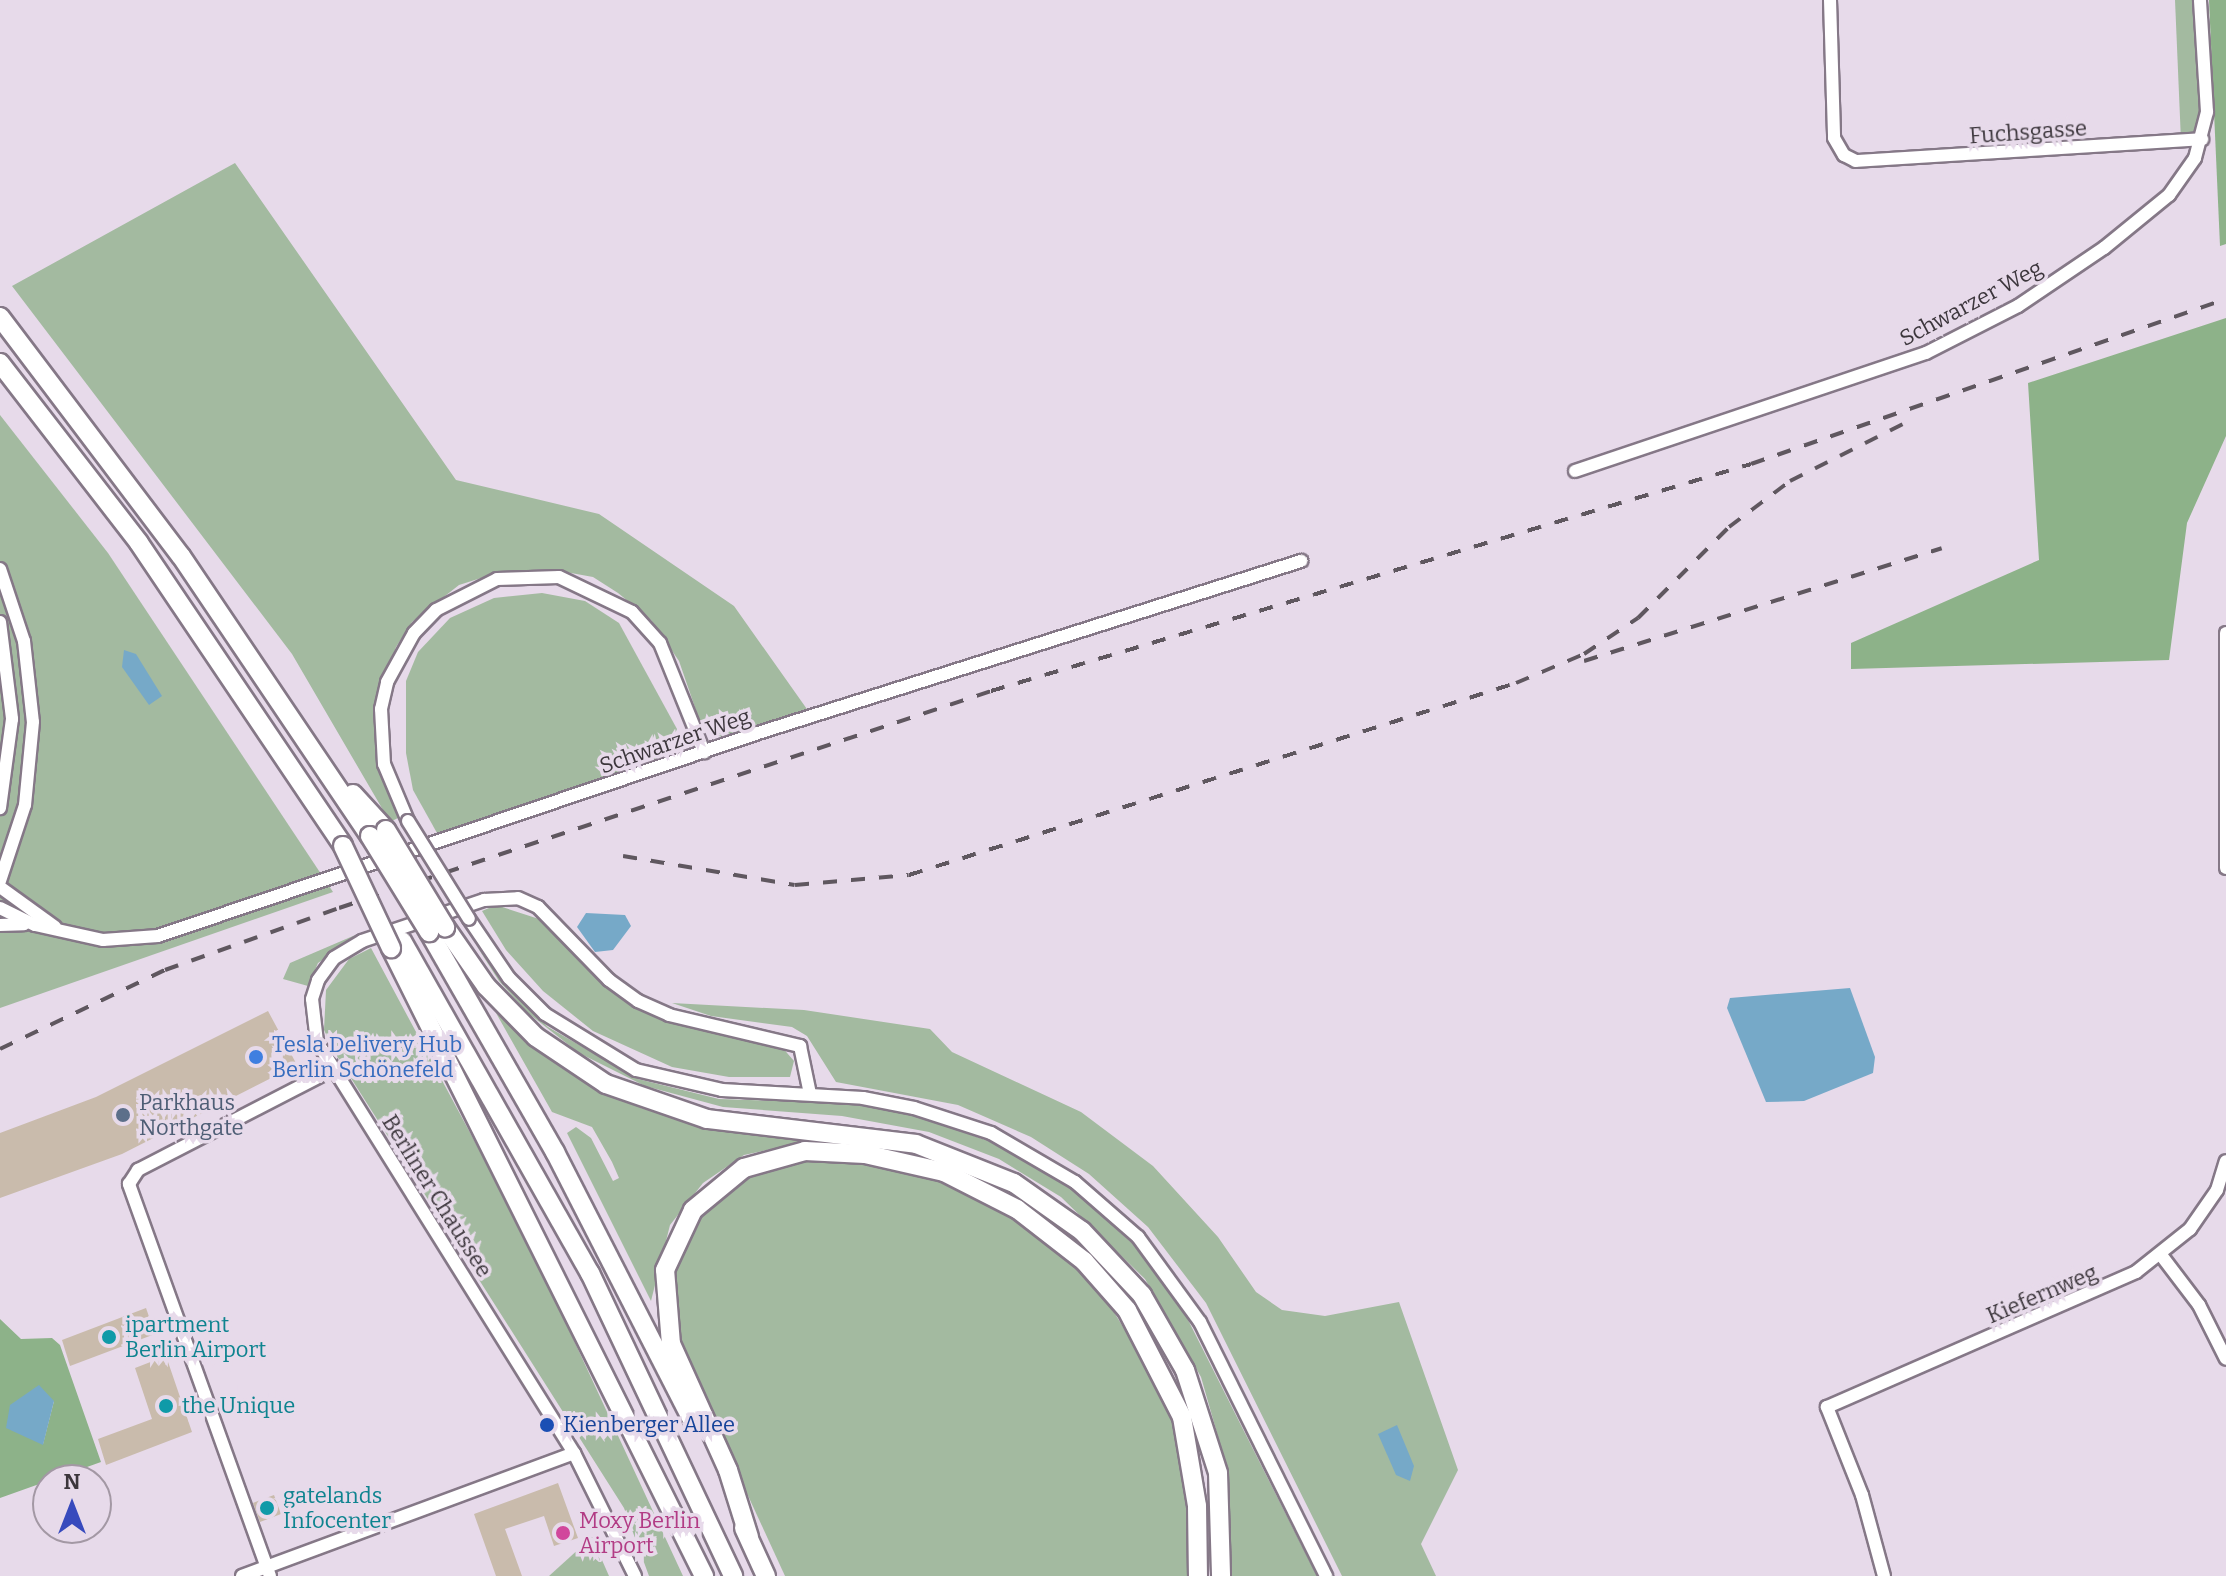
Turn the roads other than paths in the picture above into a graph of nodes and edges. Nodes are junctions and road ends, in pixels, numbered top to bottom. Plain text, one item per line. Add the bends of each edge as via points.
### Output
1 (1830, 0) edge
2 (2200, 0) edge
3 (2202, 139) junction
4 (0, 317) edge
5 (0, 363) edge
6 (1575, 471) dead end
7 (1301, 561) dead end
8 (0, 569) edge
9 (0, 622) edge
10 (2226, 633) edge
11 (704, 752) junction
12 (0, 808) edge
13 (2226, 868) edge
14 (0, 884) edge
15 (0, 908) edge
16 (0, 925) edge
17 (35, 925) junction
18 (437, 930) junction
19 (61, 931) junction
20 (397, 944) junction
21 (334, 1069) junction
22 (810, 1094) junction
23 (2226, 1161) edge
24 (2161, 1255) junction
25 (2226, 1359) edge
26 (574, 1453) junction
27 (651, 1469) junction
28 (749, 1537) junction
29 (268, 1572) edge
30 (242, 1576) edge
31 (635, 1576) edge
32 (696, 1576) edge
33 (704, 1576) edge
34 (733, 1576) edge
35 (766, 1576) edge
36 (1198, 1576) edge
37 (1221, 1576) edge
38 (1326, 1576) edge
39 (1884, 1576) edge

1 - 3 street, Fuchsgasse via 1834,138 1844,155 1856,161
2 - 3 street, Schwarzer Weg via 2207,112
3 - 6 street, Schwarzer Weg via 2187,173 2153,209 2048,288 1986,324 1908,360
4 - 18 highway, bridge via 181,556 378,833
5 - 20 highway, bridge via 139,543 343,846
7 - 11 street, Schwarzer Weg
8 - 14 street via 24,641 33,722 25,805
9 - 12 street via 12,719
10 - 13 street
11 - 19 street, Schwarzer Weg via 158,936 103,940
11 - 22 street, bridge via 660,643 632,612 559,577 497,579 436,610 414,633 387,682 381,709 384,764 408,821 469,919 531,1001 609,1058 667,1080 722,1090
14 - 19 street, Schwarzer Weg
15 - 17 street, Schwarzer Weg
16 - 17 street
17 - 19 street, Schwarzer Weg
18 - 28 highway
18 - 37 highway via 536,1037 606,1084 707,1119 916,1144 995,1173 1059,1213 1142,1295 1185,1370 1218,1473
20 - 27 highway
20 - 34 highway via 590,1273
21 - 22 street, Berliner Chaussee via 315,1035 312,1010 318,980 334,958 362,941 484,900 507,898 538,907 609,980 638,1001 669,1015 781,1037 800,1046
21 - 26 street, Berliner Chaussee
21 - 29 street via 138,1170 129,1184
22 - 38 street via 863,1098 953,1119 1018,1146 1099,1200 1171,1277 1200,1322
23 - 24 street, Kiefernweg via 2217,1190
24 - 25 street via 2199,1305
24 - 39 street, Kiefernweg via 2106,1288 1827,1407 1862,1495
26 - 29 street
26 - 31 street, Berliner Chaussee
27 - 32 highway
27 - 33 highway
28 - 35 highway
28 - 36 highway via 728,1470 671,1344 665,1270 693,1210 744,1168 805,1151 865,1154 944,1172 1017,1209 1084,1261 1121,1302 1182,1417 1197,1506
29 - 30 street

